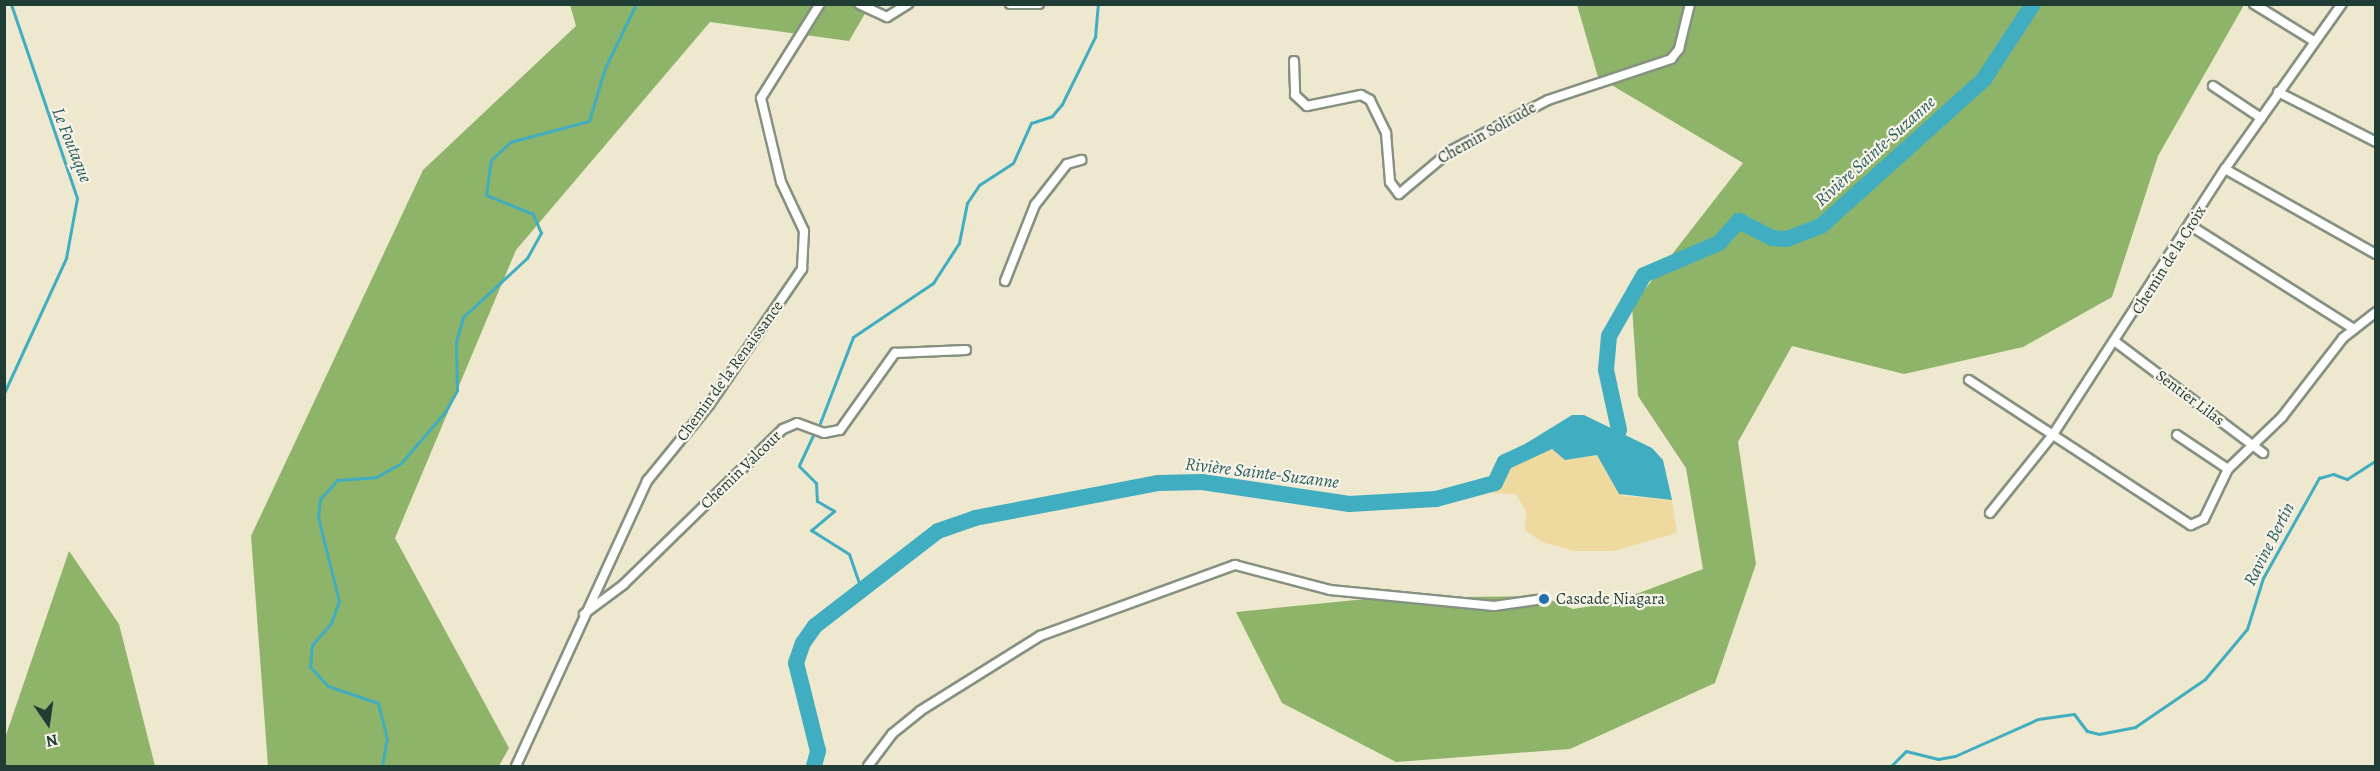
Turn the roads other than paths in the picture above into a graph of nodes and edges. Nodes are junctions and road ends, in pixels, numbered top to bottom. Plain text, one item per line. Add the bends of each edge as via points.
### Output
1 (820, 4) edge
2 (859, 4) edge
3 (908, 4) edge
4 (1010, 4) edge
5 (1040, 4) edge
6 (1690, 4) edge
7 (2254, 4) edge
8 (2342, 4) edge
9 (2314, 42) junction
10 (1294, 62) dead end
11 (2213, 86) dead end
12 (2278, 92) junction
13 (2261, 118) junction
14 (2376, 142) edge
15 (1081, 160) dead end
16 (2225, 169) junction
17 (2191, 226) junction
18 (2376, 254) edge
19 (1005, 281) dead end
20 (2376, 312) edge
21 (2354, 329) junction
22 (2117, 343) junction
23 (966, 350) dead end
24 (1969, 380) dead end
25 (2177, 435) dead end
26 (2052, 436) junction
27 (2253, 446) junction
28 (2263, 453) dead end
29 (2228, 469) junction
30 (1990, 513) dead end
31 (1544, 599) dead end
32 (584, 615) junction
33 (516, 766) edge
34 (868, 766) edge

1 - 32 street, Chemin de la Renaissance via 761,98 781,182 804,231 802,269 709,405 647,481
2 - 3 street via 887,17
4 - 5 street
6 - 10 street, Chemin Solitude via 1679,49 1671,59 1548,100 1450,151 1399,194 1390,182 1386,133 1370,100 1361,95 1307,106 1295,95
7 - 9 street
8 - 9 street, Chemin de la Croix
9 - 12 street, Chemin de la Croix
11 - 13 street
12 - 13 street, Chemin de la Croix
12 - 14 street
13 - 16 street, Chemin de la Croix
15 - 19 street via 1067,164 1035,205
16 - 17 street, Chemin de la Croix
16 - 18 street
17 - 21 street
17 - 22 street, Chemin de la Croix
20 - 21 street
21 - 27 street
22 - 26 street, Chemin de la Croix
22 - 27 street, Sentier Lilas
23 - 32 street, Chemin Valcour via 895,353 862,406 840,429 824,433 797,423 783,429 623,585
24 - 26 street
25 - 29 street
26 - 29 street via 2191,525 2204,519
26 - 30 street, Chemin de la Croix
27 - 28 street, Sentier Lilas
27 - 29 street
31 - 34 street via 1494,606 1329,590 1235,565 1047,632 920,711 892,734
32 - 33 street, Chemin de la Renaissance

